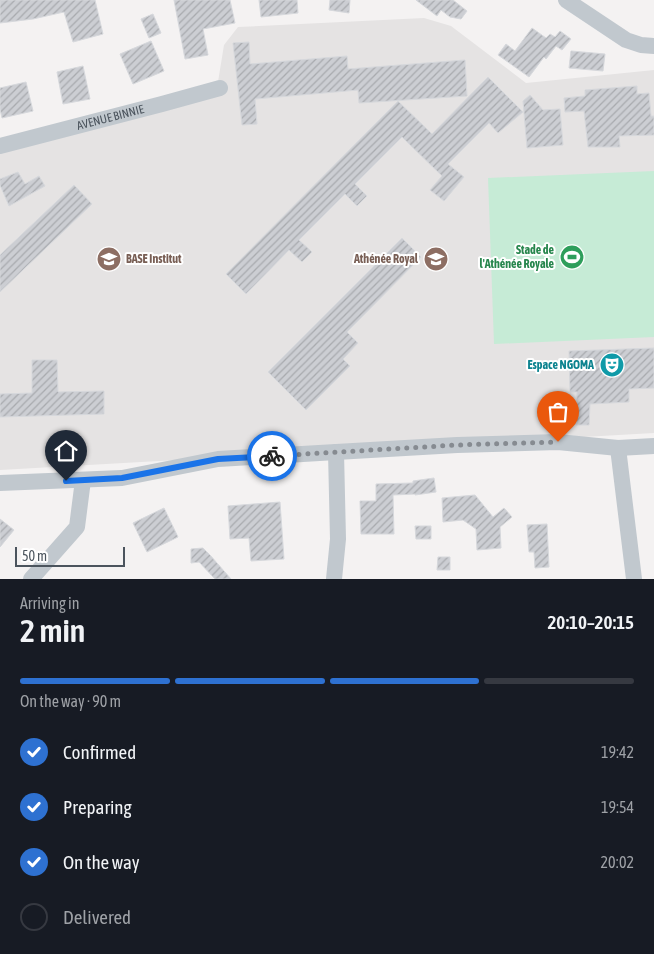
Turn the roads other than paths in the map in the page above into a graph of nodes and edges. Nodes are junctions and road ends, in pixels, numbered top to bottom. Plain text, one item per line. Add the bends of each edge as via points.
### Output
1 (566, 0) edge
2 (654, 46) edge
3 (220, 88) dead end
4 (0, 146) edge
5 (654, 446) edge
6 (618, 448) junction
7 (336, 452) junction
8 (83, 480) junction
9 (0, 483) edge
10 (32, 579) edge
11 (334, 579) edge
12 (634, 579) edge

1 - 2 street via 626,40
3 - 4 street, AVENUE BINNIE
5 - 6 street
6 - 7 street via 558,442
6 - 12 street
7 - 8 street via 218,459 122,478
7 - 11 street via 338,539
8 - 9 street
8 - 10 street via 77,527

